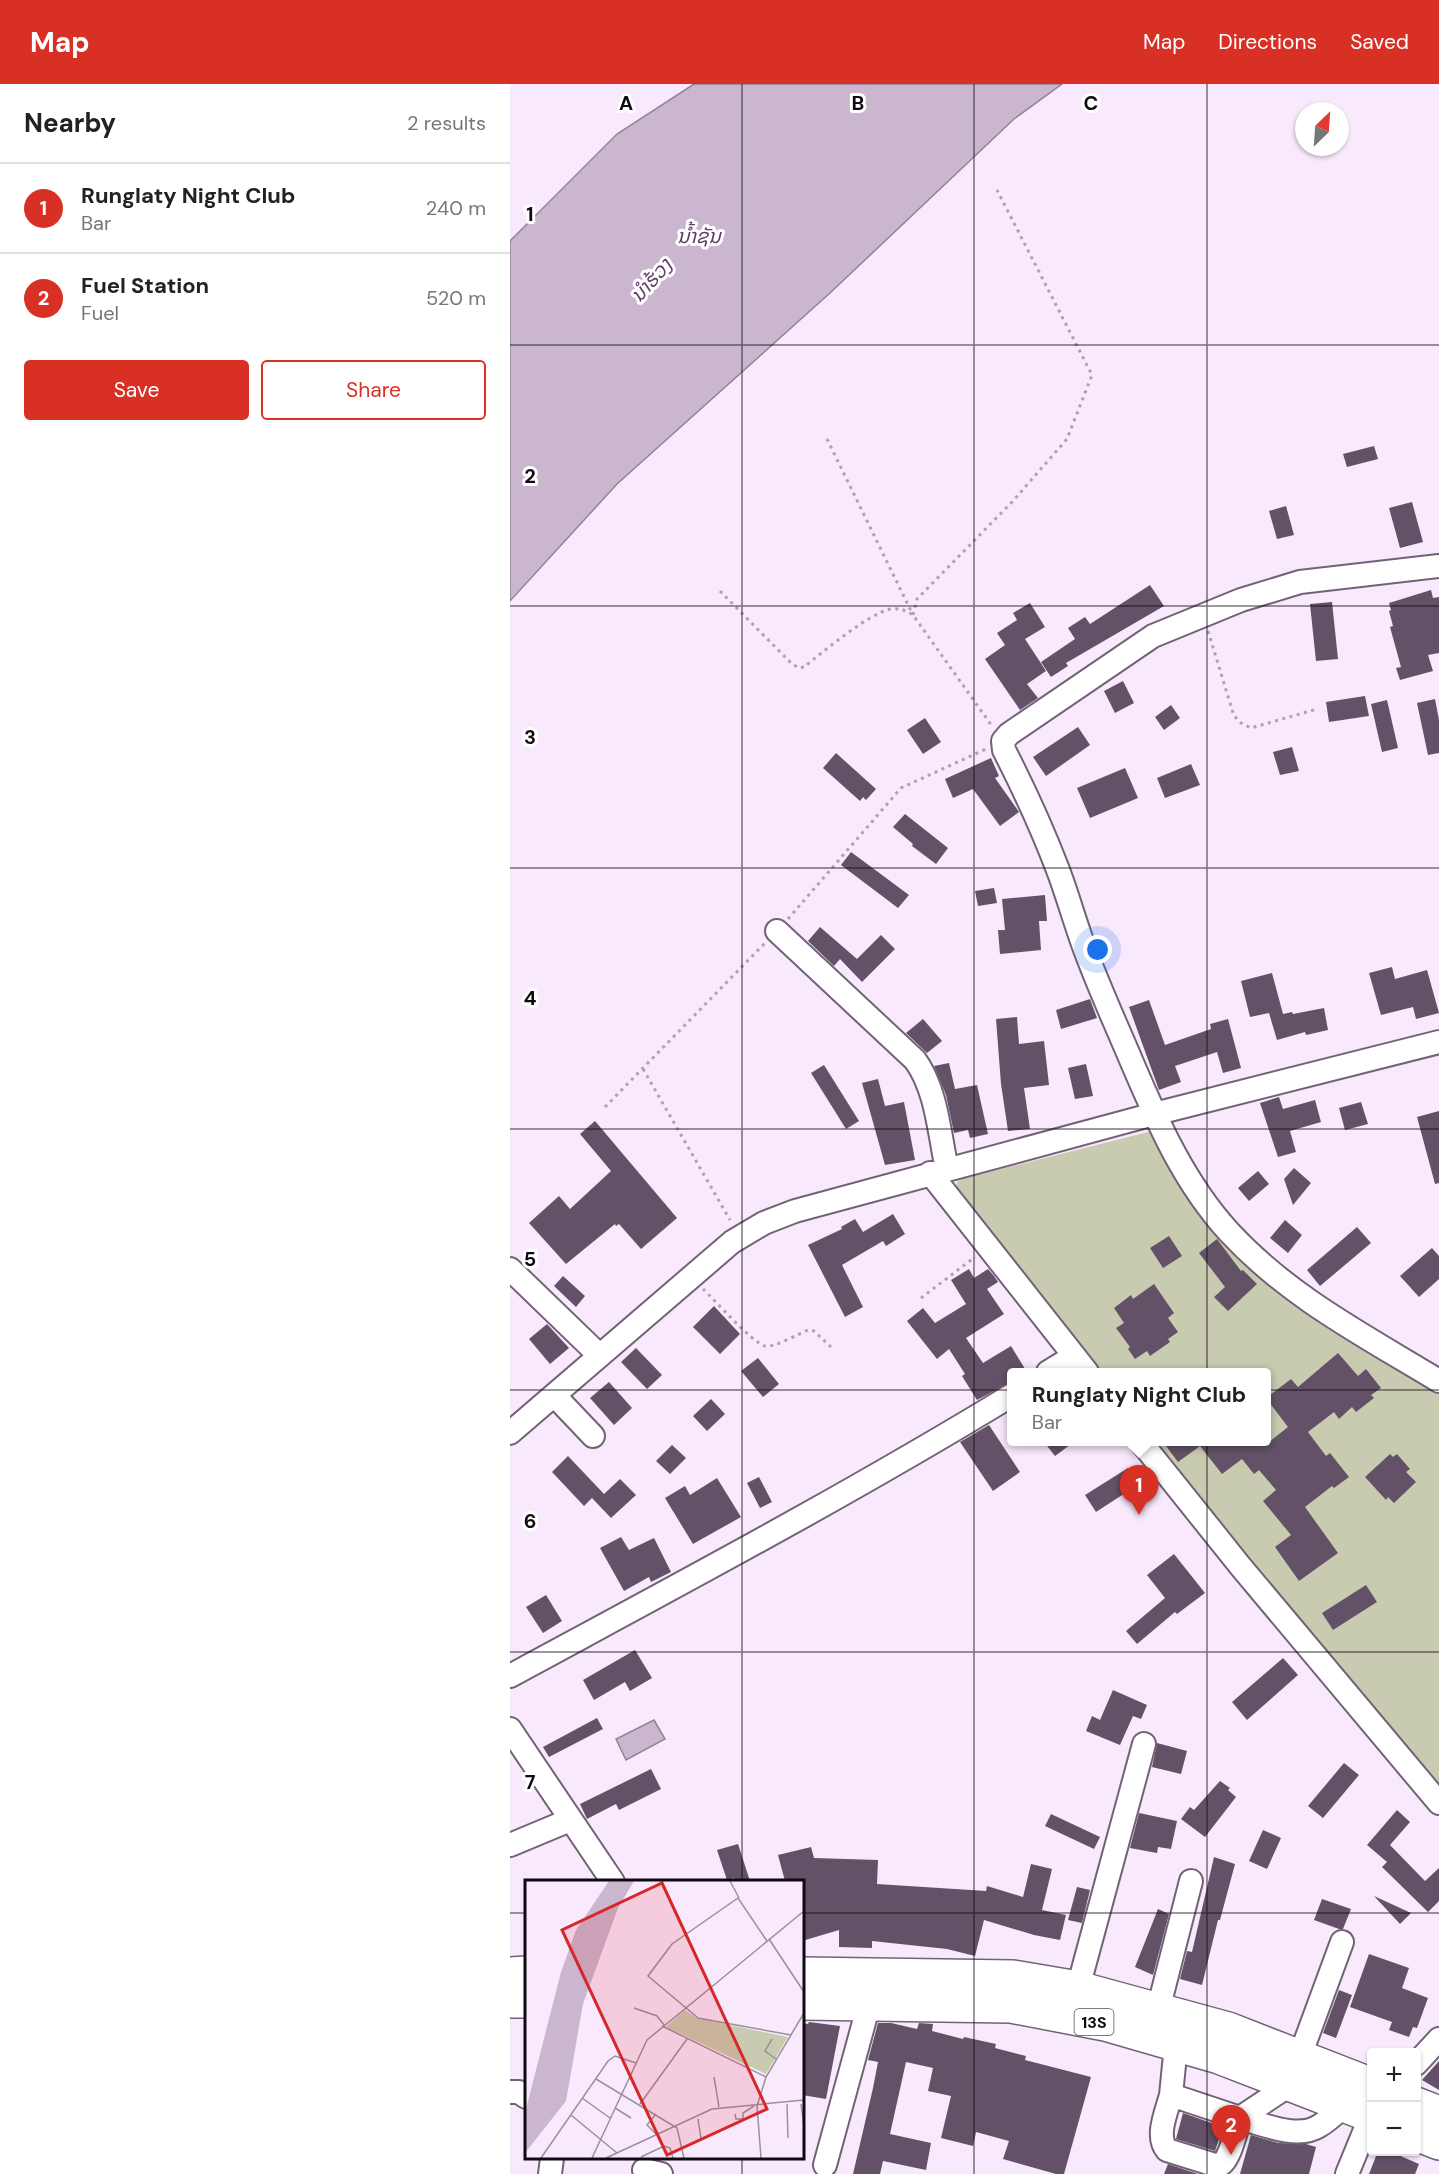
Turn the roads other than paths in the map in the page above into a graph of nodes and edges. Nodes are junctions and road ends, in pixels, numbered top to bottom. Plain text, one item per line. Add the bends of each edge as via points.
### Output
1 (1439, 566) edge
2 (777, 931) road end
3 (1439, 1042) edge
4 (1154, 1114) junction
5 (939, 1171) junction
6 (510, 1269) edge
7 (599, 1355) junction
8 (1080, 1364) edge
9 (1064, 1368) edge
10 (1439, 1381) edge
11 (554, 1395) junction
12 (1007, 1397) edge
13 (510, 1433) edge
14 (593, 1436) dead end
15 (1145, 1446) edge
16 (510, 1676) edge
17 (510, 1729) edge
18 (1144, 1744) dead end
19 (1439, 1803) edge
20 (570, 1820) junction
21 (510, 1845) edge
22 (612, 1880) edge
23 (1191, 1881) dead end
24 (1342, 1942) dead end
25 (525, 1973) edge
26 (510, 1974) edge
27 (804, 1974) edge
28 (1078, 1988) junction
29 (804, 2003) edge
30 (869, 2004) junction
31 (1158, 2010) junction
32 (1439, 2039) edge
33 (1176, 2044) junction
34 (1421, 2059) edge
35 (1296, 2070) junction
36 (510, 2092) edge
37 (1171, 2095) junction
38 (525, 2096) edge
39 (1421, 2106) edge
40 (1366, 2107) edge
41 (1439, 2113) edge
42 (1240, 2118) junction
43 (1421, 2136) edge
44 (1439, 2144) edge
45 (552, 2159) edge
46 (825, 2165) dead end
47 (550, 2174) edge
48 (1347, 2174) edge

1 - 4 street via 1300,582 1203,615 1153,636 1003,741 1058,871 1088,960
2 - 5 street via 925,1074
3 - 4 street
4 - 5 street
4 - 10 street via 1208,1208 1263,1266 1343,1325
5 - 7 street via 764,1223 740,1238
5 - 8 street via 988,1247
6 - 7 street
7 - 11 street
8 - 9 street
11 - 13 street
11 - 14 street
12 - 16 street via 719,1563
15 - 19 street via 1248,1576
17 - 20 street
18 - 28 street
20 - 21 street
20 - 22 street
23 - 31 street
24 - 35 street
25 - 26 highway
27 - 28 highway, 13S via 1013,1977
28 - 31 highway, 13S
29 - 30 highway, 13S
30 - 33 highway, 13S via 1011,2006 1105,2024
30 - 46 street
31 - 35 highway, 13S via 1228,2029
32 - 34 street
33 - 35 highway, 13S via 1219,2057
33 - 37 street
35 - 40 highway, 13S
35 - 42 street
36 - 38 street
37 - 42 street
37 - 42 street via 1162,2136 1167,2150 1222,2165
39 - 41 highway
40 - 42 street via 1304,2131
40 - 48 street
43 - 44 highway
45 - 47 street

